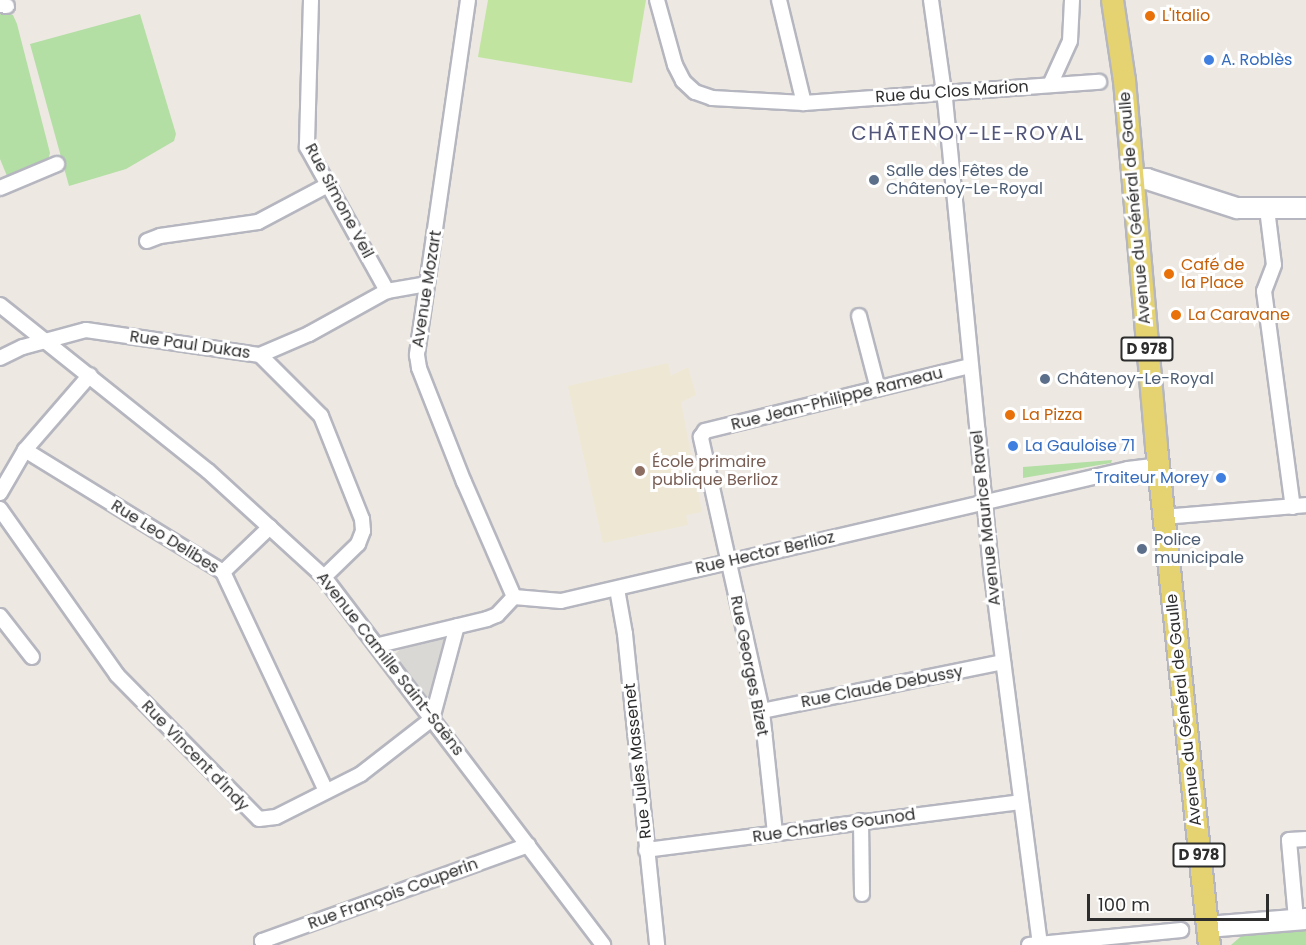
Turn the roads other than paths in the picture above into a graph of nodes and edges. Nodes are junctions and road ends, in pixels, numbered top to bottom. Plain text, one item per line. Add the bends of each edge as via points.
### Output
1 (310, 0) edge
2 (468, 0) edge
3 (657, 0) edge
4 (779, 0) edge
5 (931, 0) edge
6 (1072, 0) edge
7 (1112, 0) edge
8 (1123, 0) edge
9 (1124, 80) junction
10 (1099, 82) dead end
11 (1050, 85) junction
12 (944, 91) junction
13 (804, 103) junction
14 (57, 164) dead end
15 (1133, 180) junction
16 (328, 185) junction
17 (0, 188) edge
18 (1306, 208) edge
19 (1268, 209) junction
20 (147, 241) dead end
21 (426, 284) junction
22 (387, 291) junction
23 (0, 305) edge
24 (859, 316) dead end
25 (30, 328) junction
26 (49, 342) junction
27 (23, 347) junction
28 (260, 355) junction
29 (0, 358) edge
30 (969, 366) junction
31 (90, 375) junction
32 (878, 389) junction
33 (705, 431) joint
34 (25, 450) junction
35 (1159, 465) junction
36 (0, 492) edge
37 (985, 502) junction
38 (1300, 506) edge
39 (0, 509) edge
40 (1164, 517) junction
41 (270, 527) junction
42 (727, 561) junction
43 (223, 572) junction
44 (324, 577) junction
45 (616, 589) junction
46 (514, 597) junction
47 (0, 616) edge
48 (458, 626) junction
49 (379, 645) junction
50 (32, 657) dead end
51 (1003, 662) junction
52 (762, 711) junction
53 (432, 719) junction
54 (326, 791) junction
55 (1021, 802) junction
56 (861, 821) junction
57 (775, 833) junction
58 (1306, 839) edge
59 (528, 845) junction
60 (646, 850) junction
61 (862, 894) dead end
62 (1301, 919) edge
63 (1181, 930) dead end
64 (1208, 936) edge
65 (654, 942) edge
66 (1035, 944) edge
67 (265, 945) edge
68 (603, 945) edge

1 - 16 street, Rue Simone Veil via 306,137
2 - 21 street, Avenue Mozart
3 - 13 street, Rue du Clos Marion via 675,65 695,92 712,98
4 - 13 street
5 - 12 street, Avenue Maurice Ravel
6 - 11 street via 1070,41
7 - 9 main road, Avenue du Général de Gaulle / D 978
8 - 9 main road, Avenue du Général de Gaulle / D 978 via 1127,52
9 - 15 main road, Avenue du Général de Gaulle / D 978
10 - 11 street, Rue du Clos Marion
11 - 12 street, Rue du Clos Marion via 983,95
12 - 13 street, Rue du Clos Marion
12 - 30 street, Avenue Maurice Ravel
14 - 17 street
15 - 19 street via 1148,179 1216,204
15 - 35 main road, Avenue du Général de Gaulle / D 978
16 - 20 street via 258,222
16 - 22 street, Rue Simone Veil
18 - 19 street
19 - 38 street via 1274,265 1264,291
21 - 22 street, Rue Paul Dukas
21 - 46 street, Avenue Mozart via 419,368
22 - 28 street, Rue Paul Dukas via 309,334
23 - 25 street, Avenue Camille Saint-Saëns
24 - 32 street
25 - 26 street, Avenue Camille Saint-Saëns
25 - 27 street
26 - 27 street, Rue Paul Dukas
26 - 28 street, Rue Paul Dukas via 86,330
26 - 31 street, Avenue Camille Saint-Saëns
27 - 29 street, Rue Paul Dukas
28 - 44 street via 321,416 362,519 358,544
30 - 32 street, Rue Jean-Philippe Rameau
30 - 37 street, Avenue Maurice Ravel
31 - 34 street
31 - 41 street, Avenue Camille Saint-Saëns
32 - 33 street, Rue Jean-Philippe Rameau
33 - 42 street, Rue Georges Bizet via 700,436
34 - 36 street
34 - 43 street, Rue Leo Delibes
35 - 37 street, Rue Hector Berlioz
35 - 40 main road, Avenue du Général de Gaulle / D 978
37 - 42 street, Rue Hector Berlioz
37 - 51 street, Avenue Maurice Ravel
38 - 40 street
39 - 54 street, Rue Vincent d'Indy via 117,675 252,815 259,819 276,817
40 - 64 main road, Avenue du Général de Gaulle / D 978
41 - 43 street
41 - 44 street, Avenue Camille Saint-Saëns
42 - 45 street, Rue Hector Berlioz
42 - 52 street, Rue Georges Bizet
43 - 54 street, Rue Leo Delibes
44 - 49 street, Avenue Camille Saint-Saëns
45 - 46 street, Rue Hector Berlioz via 561,601
45 - 60 street, Rue Jules Massenet via 625,633
46 - 48 street via 496,615
47 - 50 street
48 - 49 street
48 - 53 street
49 - 53 street, Avenue Camille Saint-Saëns
51 - 52 street, Rue Claude Debussy
51 - 55 street, Avenue Maurice Ravel
52 - 57 street, Rue Georges Bizet
53 - 54 street, Rue Vincent d'Indy via 361,774
53 - 59 street, Avenue Camille Saint-Saëns
55 - 56 street, Rue Charles Gounod
55 - 66 street, Avenue Maurice Ravel
56 - 57 street, Rue Charles Gounod
56 - 61 street
57 - 60 street, Rue Charles Gounod
58 - 62 street via 1289,840
59 - 67 street, Rue François Couperin via 262,941
59 - 68 street, Avenue Camille Saint-Saëns
60 - 65 street, Rue Jules Massenet
62 - 64 street
63 - 66 street

